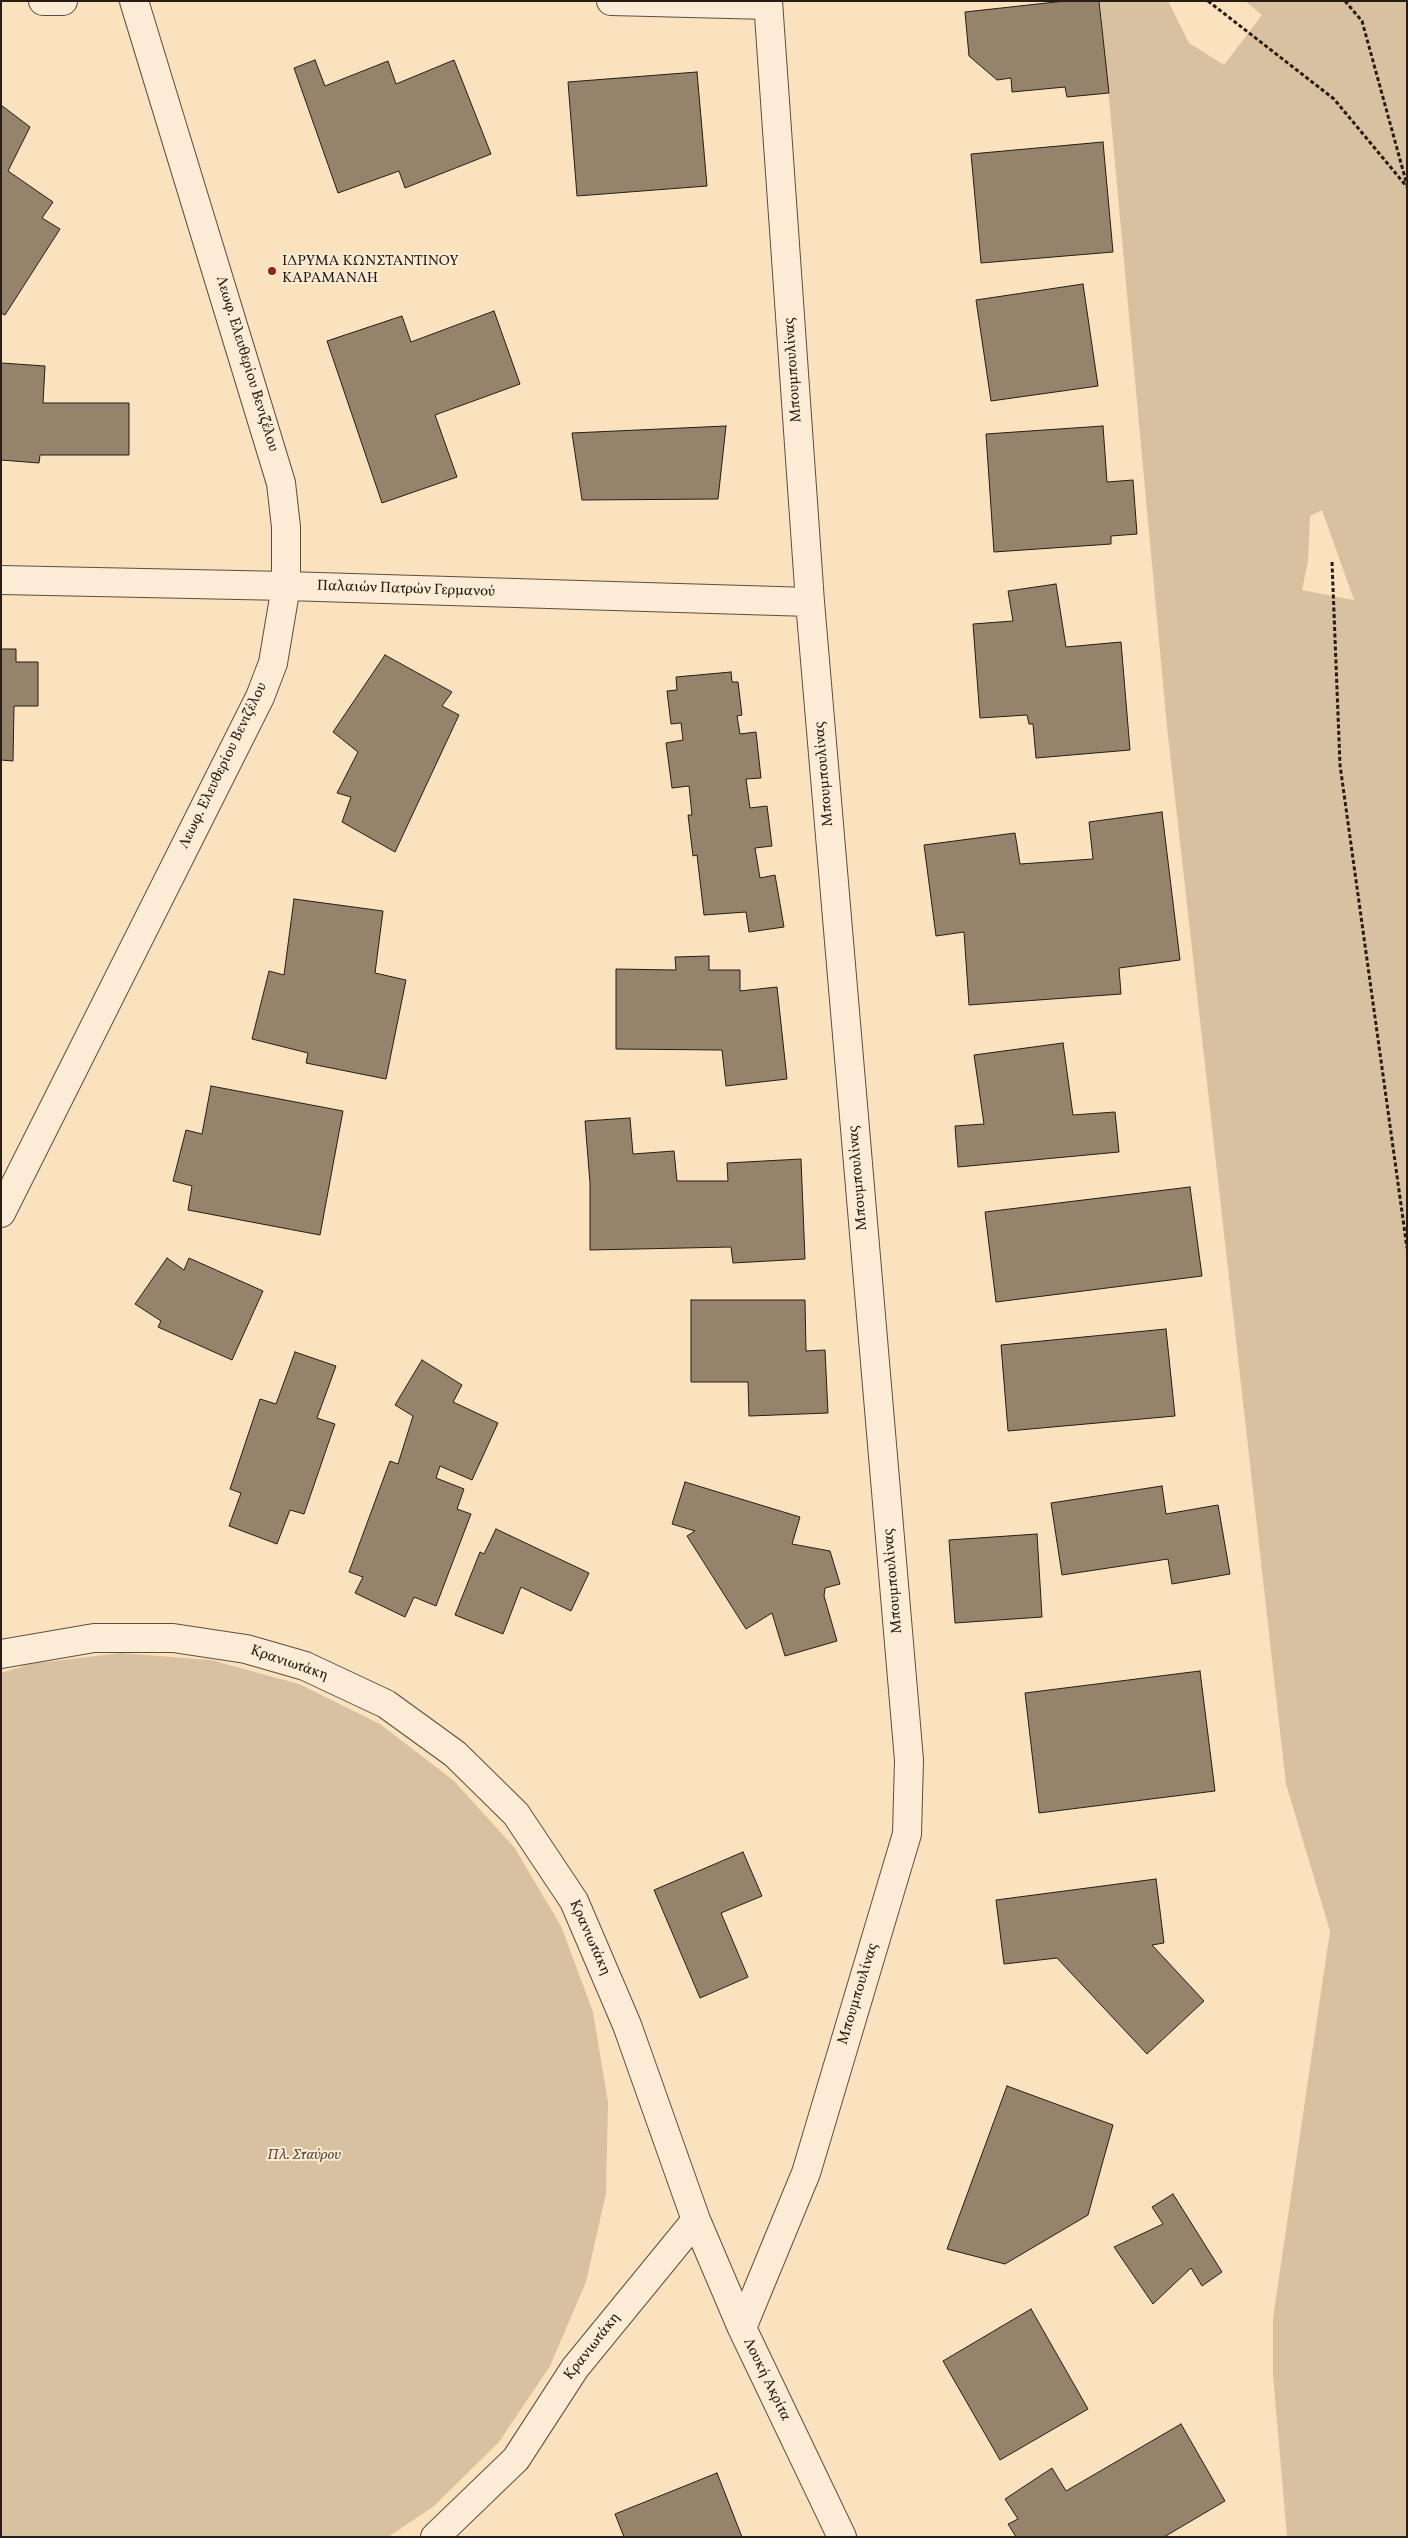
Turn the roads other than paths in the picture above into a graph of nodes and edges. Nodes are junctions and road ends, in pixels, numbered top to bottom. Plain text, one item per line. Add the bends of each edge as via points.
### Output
1 (43, 1) edge
2 (63, 1) edge
3 (134, 1) edge
4 (611, 1) edge
5 (768, 3) edge
6 (1, 580) edge
7 (286, 586) junction
8 (810, 602) junction
9 (1, 1212) edge
10 (1, 1654) edge
11 (696, 2220) junction
12 (742, 2328) junction
13 (436, 2537) edge
14 (842, 2537) edge

1 - 2 street
3 - 7 street, Λεωφ. Ελευθερίου Βενιζέλου via 281,483 286,527
4 - 5 street
5 - 8 street, Μπουμπουλίνας
6 - 7 street, Παλαιών Πατρών Γερμανού
7 - 8 street, Παλαιών Πατρών Γερμανού
7 - 9 street, Λεωφ. Ελευθερίου Βενιζέλου via 273,663 260,697
8 - 12 street, Μπουμπουλίνας via 909,1760 907,1834 806,2173
10 - 11 street, Κρανιωτάκη via 94,1638 172,1638 246,1649 305,1666 386,1704 455,1754 516,1814 574,1901 626,2025
11 - 12 street, Λουκή Ακρίτα
11 - 13 street, Κρανιωτάκη via 575,2368 516,2459
12 - 14 street, Λουκή Ακρίτα

